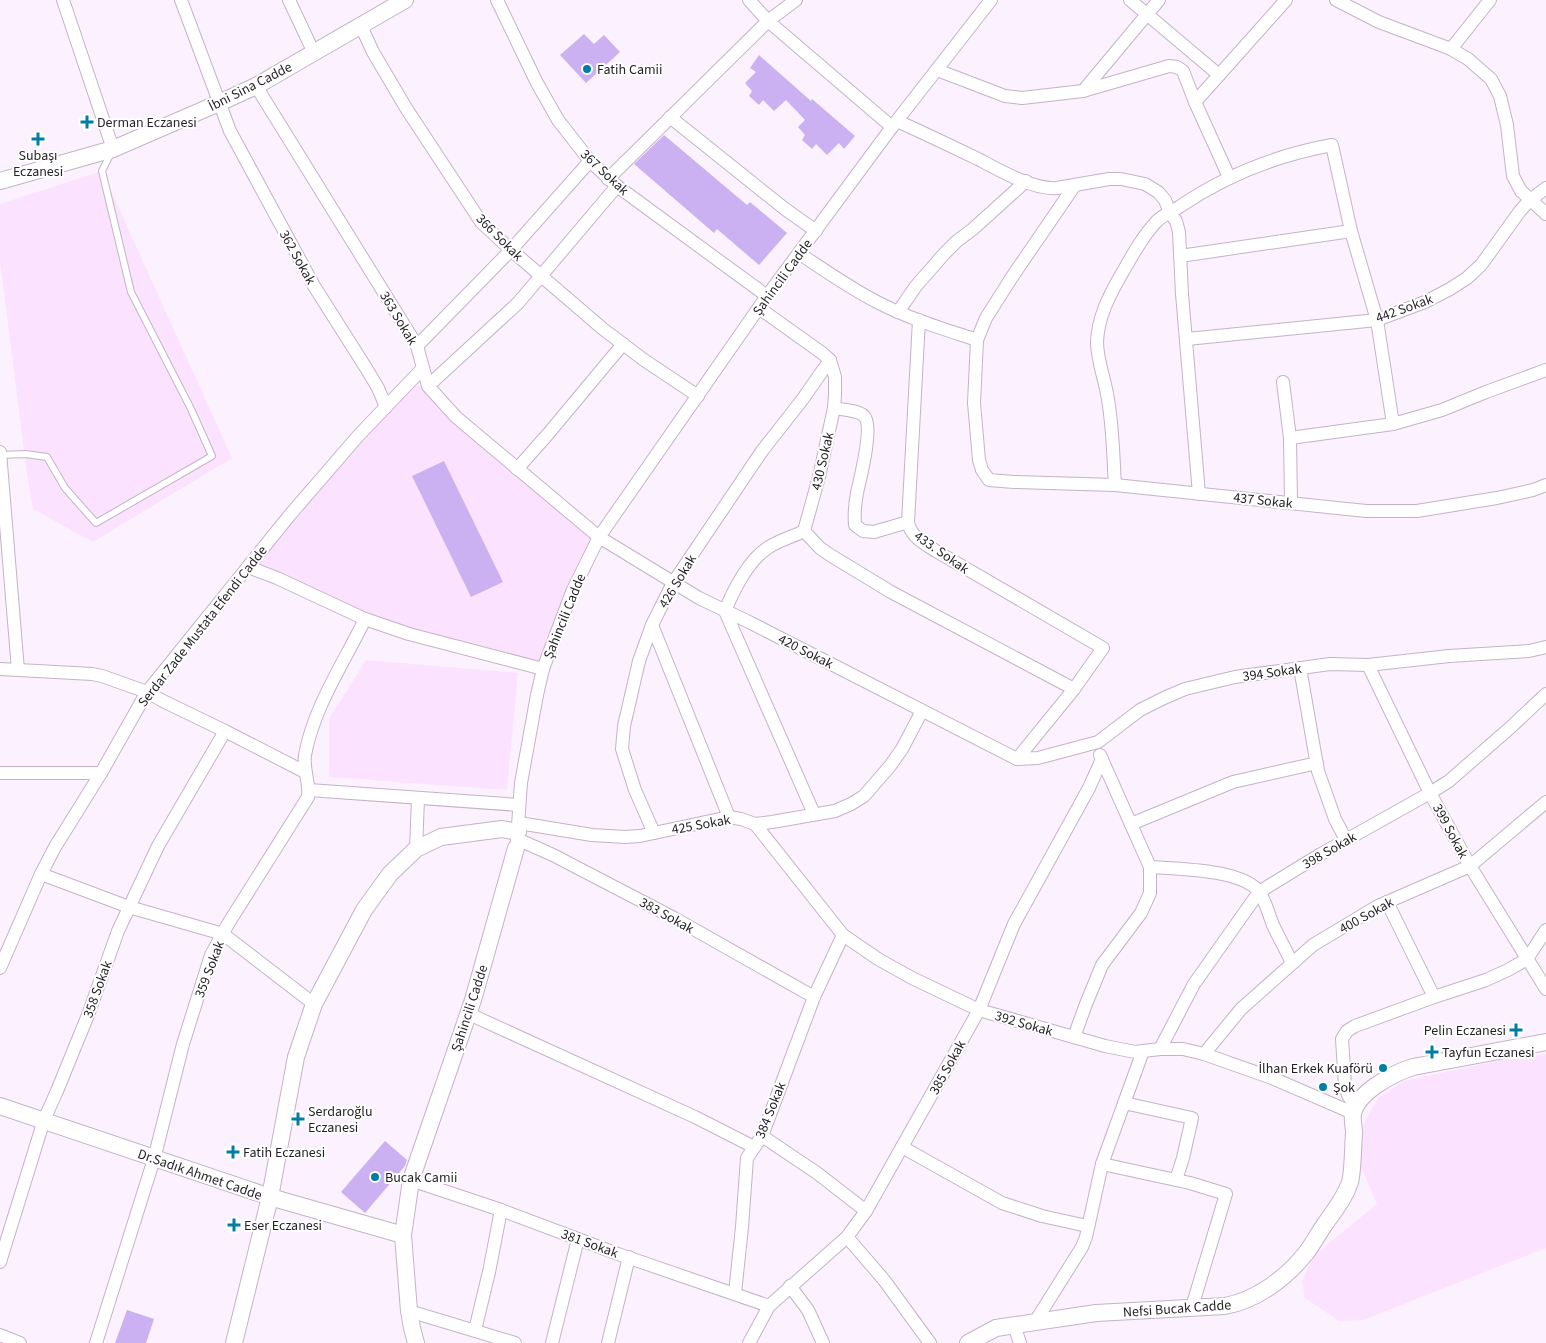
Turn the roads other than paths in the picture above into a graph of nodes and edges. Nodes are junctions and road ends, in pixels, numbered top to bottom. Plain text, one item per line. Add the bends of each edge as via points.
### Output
1 (63, 0) edge
2 (181, 0) edge
3 (289, 0) edge
4 (405, 0) edge
5 (497, 0) edge
6 (749, 0) edge
7 (780, 0) edge
8 (796, 0) edge
9 (991, 0) edge
10 (1130, 0) edge
11 (1159, 0) edge
12 (1286, 0) edge
13 (1336, 0) edge
14 (1490, 0) edge
15 (1148, 14) junction
16 (768, 20) junction
17 (361, 26) junction
18 (1451, 49) junction
19 (314, 53) junction
20 (937, 70) junction
21 (1219, 75) junction
22 (256, 86) junction
23 (1083, 92) junction
24 (1195, 102) junction
25 (219, 103) junction
26 (670, 117) junction
27 (895, 124) junction
28 (113, 149) junction
29 (590, 161) junction
30 (1229, 177) junction
31 (0, 181) edge
32 (1026, 181) junction
33 (613, 182) junction
34 (1075, 185) junction
35 (1546, 188) edge
36 (1530, 200) junction
37 (1170, 213) junction
38 (1546, 214) edge
39 (816, 231) junction
40 (1351, 231) junction
41 (511, 250) junction
42 (800, 254) junction
43 (1180, 256) junction
44 (541, 276) junction
45 (767, 296) junction
46 (759, 308) junction
47 (898, 312) junction
48 (919, 320) junction
49 (1377, 320) junction
50 (1187, 339) junction
51 (977, 340) junction
52 (623, 344) junction
53 (417, 346) junction
54 (830, 360) junction
55 (422, 368) junction
56 (1546, 370) edge
57 (1283, 382) dead end
58 (428, 386) junction
59 (698, 396) junction
60 (386, 407) junction
61 (834, 408) junction
62 (1393, 424) junction
63 (1290, 438) junction
64 (0, 453) edge
65 (517, 468) junction
66 (1, 471) edge
67 (1115, 485) junction
68 (1546, 485) edge
69 (1199, 494) junction
70 (1291, 503) junction
71 (908, 522) junction
72 (804, 531) junction
73 (599, 537) junction
74 (4, 540) edge
75 (248, 567) junction
76 (673, 583) junction
77 (725, 611) junction
78 (365, 619) junction
79 (652, 624) junction
80 (1546, 647) edge
81 (1368, 665) junction
82 (1300, 668) junction
83 (0, 669) edge
84 (543, 669) junction
85 (18, 670) junction
86 (1074, 689) junction
87 (147, 692) junction
88 (1546, 694) edge
89 (922, 711) junction
90 (225, 731) junction
91 (1098, 742) junction
92 (1017, 759) junction
93 (1102, 759) junction
94 (1316, 763) junction
95 (0, 772) edge
96 (101, 772) junction
97 (305, 772) junction
98 (309, 790) junction
99 (1430, 793) junction
100 (418, 799) junction
101 (1546, 802) edge
102 (519, 805) junction
103 (814, 814) junction
104 (729, 817) junction
105 (754, 824) junction
106 (1131, 824) junction
107 (654, 833) junction
108 (517, 835) junction
109 (1346, 840) junction
110 (416, 849) junction
111 (1470, 866) junction
112 (1150, 867) junction
113 (41, 874) junction
114 (1259, 892) junction
115 (1387, 902) junction
116 (129, 907) junction
117 (1546, 930) edge
118 (223, 934) junction
119 (843, 935) junction
120 (1527, 959) junction
121 (1292, 963) junction
122 (0, 968) edge
123 (1546, 989) edge
124 (1434, 996) junction
125 (814, 997) junction
126 (314, 1004) junction
127 (978, 1010) junction
128 (469, 1014) junction
129 (1074, 1038) junction
130 (1546, 1042) edge
131 (1160, 1049) junction
132 (1143, 1051) junction
133 (1204, 1054) junction
134 (1124, 1103) junction
135 (0, 1106) edge
136 (1354, 1110) junction
137 (44, 1120) junction
138 (758, 1142) junction
139 (902, 1147) junction
140 (154, 1159) junction
141 (1102, 1164) junction
142 (411, 1180) junction
143 (1176, 1180) junction
144 (270, 1198) junction
145 (501, 1210) junction
146 (866, 1211) junction
147 (1087, 1226) junction
148 (403, 1236) junction
149 (847, 1236) junction
150 (578, 1239) junction
151 (629, 1257) junction
152 (0, 1262) edge
153 (790, 1286) junction
154 (735, 1293) junction
155 (769, 1306) junction
156 (1192, 1307) junction
157 (409, 1310) junction
158 (1035, 1322) junction
159 (1014, 1325) junction
160 (475, 1330) junction
161 (0, 1335) edge
162 (20, 1343) edge
163 (96, 1343) edge
164 (234, 1343) edge
165 (416, 1343) edge
166 (515, 1343) edge
167 (552, 1343) edge
168 (608, 1343) edge
169 (749, 1343) edge
170 (823, 1343) edge
171 (930, 1343) edge
172 (968, 1343) edge
173 (1020, 1343) edge

1 - 28 street
2 - 25 street, 362 Sokak
3 - 19 street
4 - 17 street, İbni Sina Cadde
5 - 29 street, 367 Sokak via 558,120
6 - 16 street
7 - 16 street
8 - 16 street
9 - 20 street, Şahincili Cadde
10 - 15 street
11 - 15 street
12 - 21 street
13 - 18 street via 1379,22
14 - 18 street
15 - 21 street
15 - 23 street
16 - 26 street
16 - 27 street
17 - 19 street, İbni Sina Cadde
17 - 41 street, 366 Sokak via 406,108 481,222
18 - 36 street via 1492,79 1505,118 1513,176
19 - 22 street, İbni Sina Cadde
20 - 23 street via 1005,96 1038,98
20 - 27 street, Şahincili Cadde
21 - 24 street
22 - 25 street, İbni Sina Cadde
22 - 53 street, 363 Sokak
23 - 24 street via 1169,66 1183,71
24 - 30 street
25 - 28 street, İbni Sina Cadde
25 - 60 street, 362 Sokak via 265,197 314,286 378,388
26 - 33 street
26 - 39 street
27 - 32 street
27 - 39 street, Şahincili Cadde
28 - 31 street, İbni Sina Cadde
28 - 64 lane via 102,171 131,292 212,456 96,523 65,488 47,457
29 - 33 street, 367 Sokak
29 - 41 street
30 - 37 street
30 - 40 street via 1284,156 1332,145
32 - 34 street via 1050,188
32 - 47 street via 944,254
33 - 44 street
33 - 45 street, 367 Sokak
34 - 37 street via 1109,179 1145,184 1165,200
34 - 51 street via 986,318
35 - 36 street, 442 Sokak
36 - 38 street
36 - 49 street, 442 Sokak via 1467,278 1425,302
37 - 43 street via 1179,232
37 - 67 street via 1156,222 1138,245 1101,316 1097,342 1112,431
39 - 42 street, Şahincili Cadde
40 - 43 street
40 - 49 street
41 - 44 street, 366 Sokak
41 - 53 street
42 - 45 street, Şahincili Cadde
42 - 47 street
43 - 50 street
44 - 52 street, 366 Sokak
44 - 58 street via 518,303
45 - 46 street, Şahincili Cadde
46 - 54 street
46 - 59 street, Şahincili Cadde
47 - 48 street
48 - 51 street
48 - 71 street, 433. Sokak
49 - 50 street, 442 Sokak
49 - 62 street
50 - 69 street
51 - 67 street, 437 Sokak via 974,403 979,460 989,480
52 - 59 street, 366 Sokak
52 - 65 street
53 - 55 street, 363 Sokak
54 - 61 street, 430 Sokak via 835,377
54 - 76 street, 426 Sokak via 762,451
55 - 58 street, 363 Sokak
55 - 60 street, Serdar Zade Mustata Efendi Cadde
56 - 62 street via 1442,410
57 - 63 street
58 - 65 street, 363 Sokak via 456,417
59 - 73 street, Şahincili Cadde
60 - 75 street, Serdar Zade Mustata Efendi Cadde
61 - 71 street via 856,412 868,422 864,464 854,512 855,525 863,531 874,532
61 - 72 street, 430 Sokak
62 - 63 street
63 - 70 street
64 - 66 street
65 - 73 street, 363 Sokak
66 - 74 street
67 - 69 street, 437 Sokak
68 - 70 street, 437 Sokak via 1497,498 1417,511 1366,511
69 - 70 street, 437 Sokak
71 - 86 street, 433. Sokak via 909,529 936,551 1103,648
72 - 77 street via 767,548 755,558
72 - 86 street via 820,548 890,592
73 - 76 street, 420 Sokak
73 - 84 street, Şahincili Cadde via 572,592
74 - 85 street
75 - 78 street
75 - 87 street, Serdar Zade Mustata Efendi Cadde
76 - 77 street, 420 Sokak
76 - 79 street, 426 Sokak
77 - 89 street, 420 Sokak
77 - 103 street
78 - 84 street via 409,634
78 - 97 street via 320,708 305,757
79 - 104 street
79 - 107 street, 426 Sokak via 639,661 622,749
80 - 81 street, 394 Sokak
81 - 82 street, 394 Sokak via 1330,664
81 - 99 street, 399 Sokak
82 - 91 street, 394 Sokak via 1185,689 1140,710
82 - 94 street
83 - 85 street
84 - 102 street, Şahincili Cadde
85 - 87 street via 92,674
86 - 92 street
87 - 90 street
87 - 96 street, Serdar Zade Mustata Efendi Cadde
88 - 99 street, 398 Sokak via 1449,781
89 - 92 street, 420 Sokak
89 - 103 street, 425 Sokak via 902,749 864,796 835,810
90 - 97 street
90 - 116 street, 358 Sokak via 158,846
91 - 92 street, 394 Sokak via 1038,758
91 - 93 street
93 - 106 street
93 - 127 street, 385 Sokak via 1014,924
94 - 106 street via 1233,782
94 - 109 street via 1335,819
95 - 96 street
96 - 113 street, Serdar Zade Mustata Efendi Cadde
97 - 98 street
98 - 100 street
98 - 118 street, 359 Sokak via 306,802
99 - 109 street, 398 Sokak
99 - 111 street, 399 Sokak
100 - 102 street
100 - 110 street
101 - 111 street, 400 Sokak
102 - 108 street, Şahincili Cadde
103 - 105 street, 425 Sokak
104 - 105 street, 425 Sokak
104 - 107 street, 425 Sokak
105 - 119 street, 392 Sokak
106 - 112 street
107 - 108 street, 425 Sokak via 625,837 550,827
108 - 110 street via 502,829 441,837
108 - 125 street, 383 Sokak
108 - 128 street, Şahincili Cadde
109 - 114 street, 398 Sokak
110 - 126 street via 390,874 364,910
111 - 115 street, 400 Sokak
111 - 120 street, 399 Sokak
112 - 114 street via 1218,873 1239,879
112 - 129 street via 1150,893 1133,925 1102,965
113 - 116 street
113 - 122 street, Serdar Zade Mustata Efendi Cadde
114 - 121 street
114 - 131 street, 398 Sokak via 1194,984
115 - 121 street, 400 Sokak via 1313,945
115 - 124 street
116 - 118 street
116 - 137 street, 358 Sokak
117 - 120 street
118 - 126 street
118 - 140 street, 359 Sokak via 211,955 182,1044
119 - 125 street, 384 Sokak
119 - 127 street, 392 Sokak via 912,978
120 - 123 street, 399 Sokak
120 - 124 street via 1486,980
121 - 133 street, 400 Sokak via 1241,1009
124 - 136 street via 1347,1031 1342,1039 1345,1085
125 - 138 street, 384 Sokak
126 - 144 street via 296,1057
127 - 129 street, 392 Sokak
127 - 139 street, 385 Sokak
128 - 138 street via 695,1118
128 - 142 street, Şahincili Cadde
129 - 132 street, 392 Sokak
130 - 136 street via 1398,1072 1361,1098
131 - 132 street, 392 Sokak
131 - 133 street, 392 Sokak via 1183,1049
132 - 134 street
133 - 136 street, 392 Sokak
134 - 141 street
134 - 143 street via 1192,1118
135 - 137 street, Dr.Sadık Ahmet Cadde
136 - 156 street, Nefsi Bucak Cadde via 1350,1180 1338,1206 1306,1253 1265,1291 1225,1306
137 - 140 street, Dr.Sadık Ahmet Cadde
137 - 152 street, 358 Sokak
138 - 146 street via 817,1173
138 - 154 street, 384 Sokak via 747,1158
139 - 146 street, 385 Sokak
139 - 147 street via 1002,1203
140 - 144 street, Dr.Sadık Ahmet Cadde
140 - 163 street, 359 Sokak
141 - 143 street
141 - 147 street
142 - 145 street, 381 Sokak
142 - 148 street, Şahincili Cadde
143 - 156 street via 1226,1194
144 - 148 street, Dr.Sadık Ahmet Cadde
144 - 164 street
145 - 150 street, 381 Sokak
145 - 160 street
146 - 149 street, 385 Sokak
147 - 158 street via 1082,1247
148 - 157 street, Şahincili Cadde
149 - 153 street, 385 Sokak
149 - 171 street
150 - 151 street, 381 Sokak
150 - 167 street
151 - 154 street, 381 Sokak
151 - 168 street
153 - 155 street, 385 Sokak
153 - 170 street via 808,1310
154 - 155 street, 381 Sokak
155 - 169 street, 385 Sokak
156 - 158 street, Nefsi Bucak Cadde via 1096,1313
157 - 160 street
157 - 165 street, Şahincili Cadde
158 - 159 street, Nefsi Bucak Cadde
159 - 172 street, Nefsi Bucak Cadde via 996,1328
159 - 173 street
160 - 166 street
161 - 162 street

